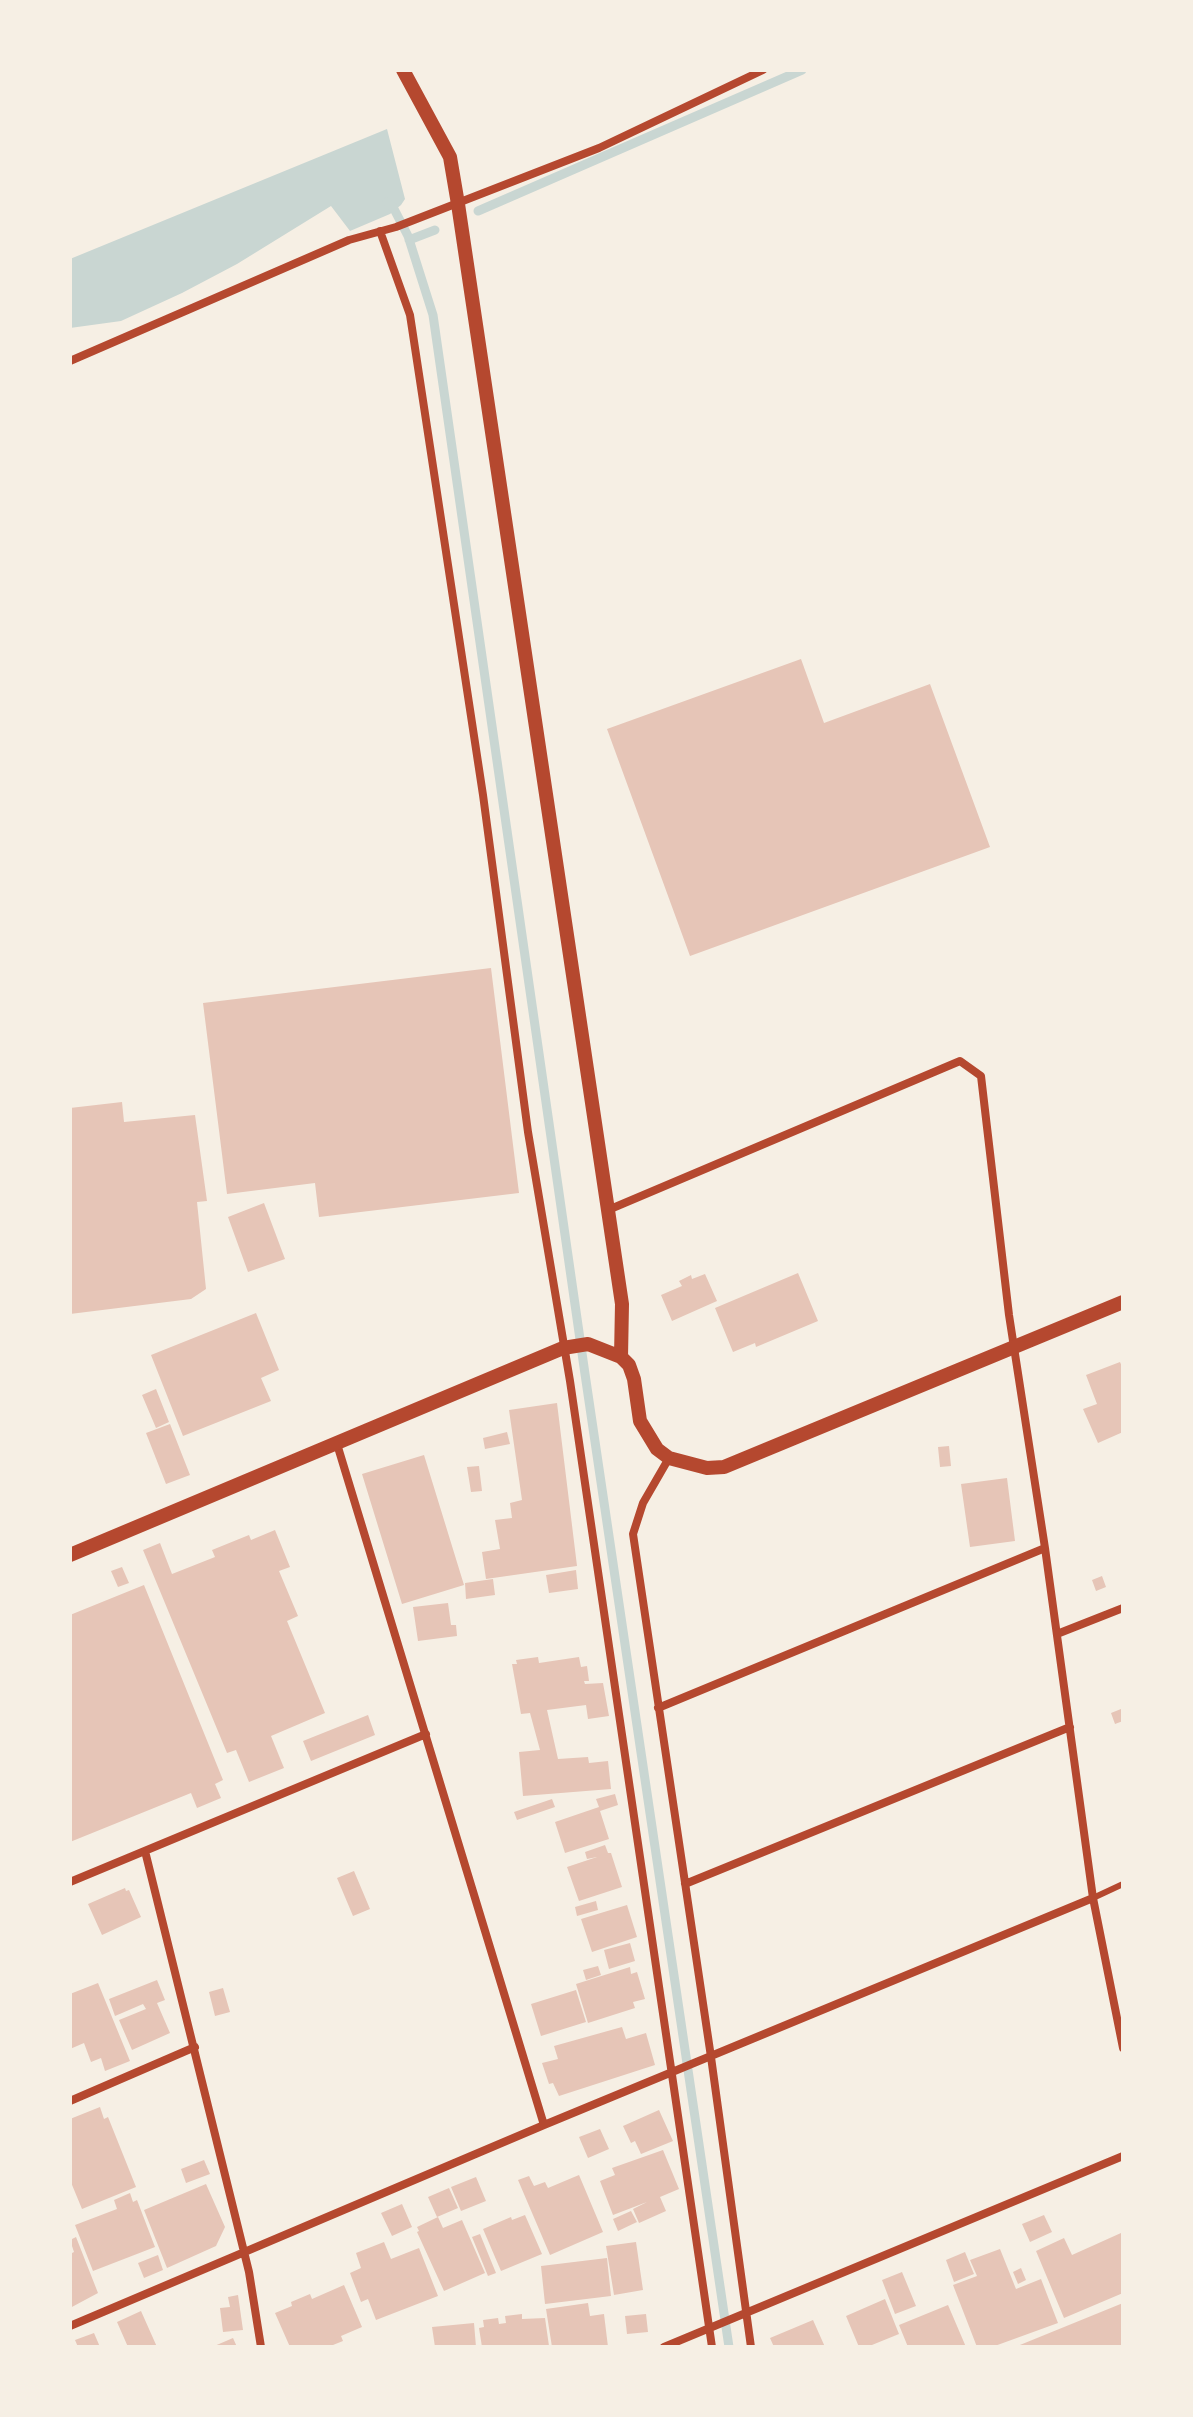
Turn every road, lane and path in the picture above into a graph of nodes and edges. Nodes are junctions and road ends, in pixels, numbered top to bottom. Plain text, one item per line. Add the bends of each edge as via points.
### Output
1 (403, 70) edge
2 (763, 70) edge
3 (458, 204) junction
4 (380, 231) junction
5 (70, 361) edge
6 (608, 1210) junction
7 (1123, 1302) edge
8 (1014, 1347) junction
9 (566, 1348) junction
10 (621, 1357) junction
11 (337, 1444) junction
12 (669, 1458) junction
13 (1045, 1548) junction
14 (70, 1555) edge
15 (1123, 1608) edge
16 (1057, 1634) junction
17 (658, 1708) junction
18 (1070, 1727) junction
19 (426, 1734) junction
20 (145, 1851) junction
21 (70, 1882) edge
22 (685, 1884) junction
23 (1123, 1884) edge
24 (1093, 1898) junction
25 (195, 2047) junction
26 (1123, 2048) edge
27 (711, 2057) junction
28 (672, 2073) junction
29 (70, 2101) edge
30 (544, 2125) junction
31 (1123, 2156) edge
32 (244, 2253) junction
33 (746, 2313) junction
34 (70, 2326) edge
35 (712, 2327) junction
36 (261, 2347) edge
37 (664, 2347) edge
38 (712, 2347) edge
39 (751, 2347) edge

1 - 3 street via 450,157
2 - 3 street via 599,148
3 - 4 street
3 - 6 street
4 - 5 street
4 - 9 street via 410,315 528,1132
6 - 8 street via 960,1061 981,1076
6 - 10 street via 622,1304
7 - 8 street
8 - 12 street via 724,1467
8 - 13 street
9 - 10 street via 588,1344
9 - 11 street
9 - 28 street
10 - 12 street via 629,1365 646,1434
11 - 14 street
11 - 19 street
12 - 17 street via 643,1503 633,1534
13 - 16 street
13 - 17 street
15 - 16 street
16 - 18 street
17 - 22 street
18 - 22 street
18 - 24 street
19 - 20 street
19 - 30 street
20 - 21 street
20 - 25 street
22 - 27 street
23 - 24 lane
24 - 26 street
24 - 27 street
25 - 29 street
25 - 32 street
27 - 28 street
27 - 33 street
28 - 30 street
28 - 35 street
30 - 32 street
31 - 33 street
32 - 34 street
32 - 36 street
33 - 35 street
33 - 39 street
35 - 37 street
35 - 38 street

